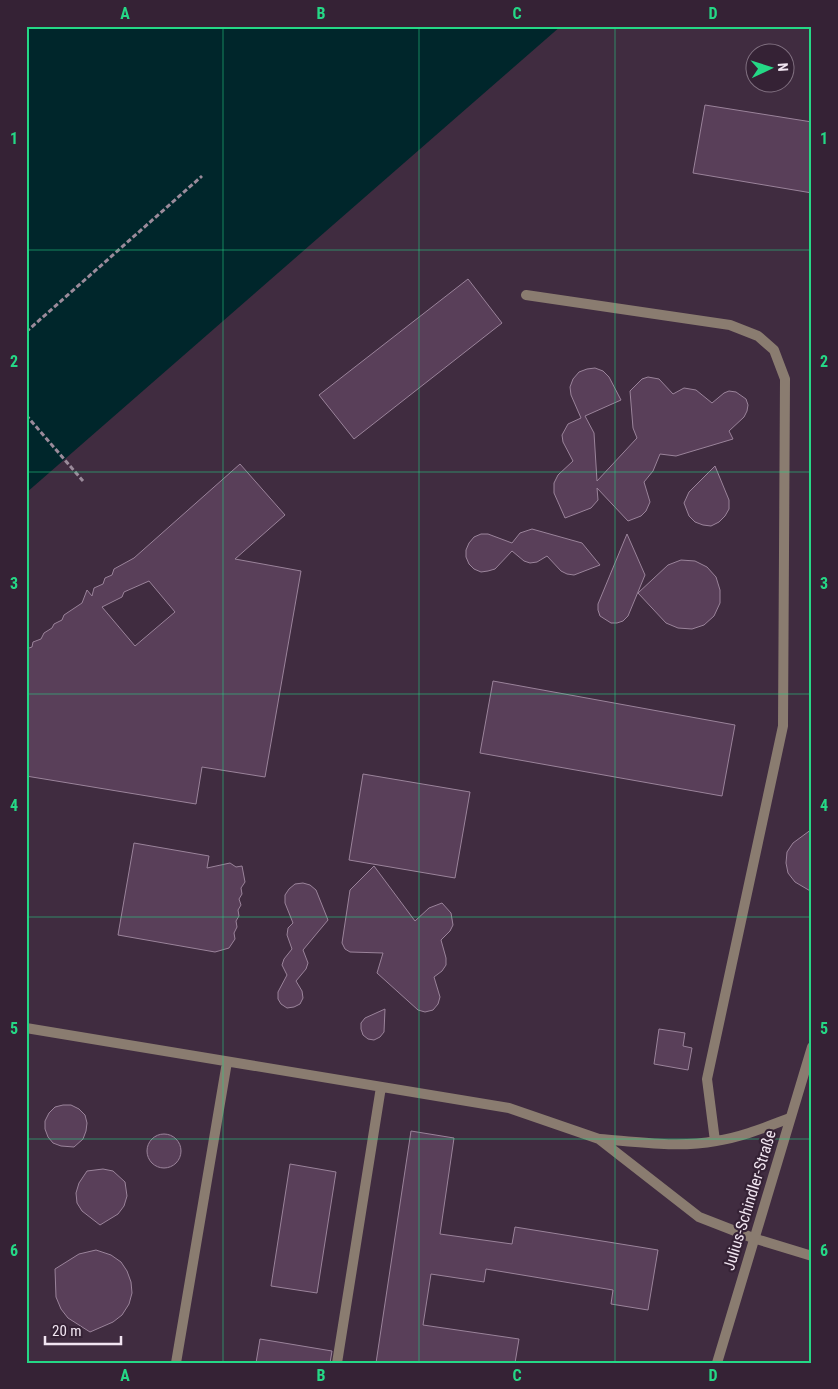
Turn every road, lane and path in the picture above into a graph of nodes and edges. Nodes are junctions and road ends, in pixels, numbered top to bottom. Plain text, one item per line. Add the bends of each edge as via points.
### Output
1 (202, 176) dead end
2 (526, 295) dead end
3 (26, 332) edge
4 (26, 415) edge
5 (83, 481) dead end
6 (26, 1028) edge
7 (812, 1047) edge
8 (227, 1062) junction
9 (382, 1087) junction
10 (790, 1118) junction
11 (599, 1139) junction
12 (715, 1142) junction
13 (754, 1238) junction
14 (812, 1256) edge
15 (176, 1363) edge
16 (337, 1363) edge
17 (717, 1363) edge

1 - 3 path
2 - 12 street via 730,326 758,336 774,350 785,379 783,726 707,1078
4 - 5 path
6 - 8 street
7 - 10 street, Julius-Schindler-Straße
8 - 9 street
8 - 15 street
9 - 11 street via 508,1108
9 - 16 street
10 - 12 street via 750,1134
10 - 13 street, Julius-Schindler-Straße
11 - 12 street via 671,1144
11 - 13 street via 699,1217
13 - 14 street
13 - 17 street, Julius-Schindler-Straße

